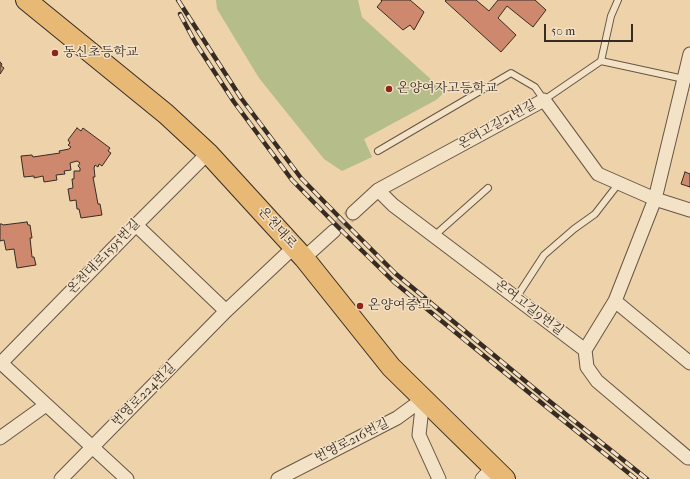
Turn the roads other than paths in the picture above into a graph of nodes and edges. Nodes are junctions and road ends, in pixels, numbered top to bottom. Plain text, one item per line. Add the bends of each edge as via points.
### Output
1 (26, 0) edge
2 (618, 0) edge
3 (690, 54) edge
4 (601, 61) junction
5 (685, 79) junction
6 (544, 100) junction
7 (378, 151) dead end
8 (208, 153) junction
9 (619, 183) junction
10 (488, 188) dead end
11 (378, 190) junction
12 (655, 199) junction
13 (690, 210) edge
14 (353, 213) tunnel mouth
15 (136, 225) junction
16 (334, 230) tunnel mouth
17 (434, 236) junction
18 (299, 252) junction
19 (516, 298) junction
20 (615, 301) junction
21 (226, 311) junction
22 (585, 350) junction
23 (1, 362) edge
24 (690, 363) edge
25 (423, 398) junction
26 (46, 405) junction
27 (0, 438) edge
28 (93, 447) junction
29 (688, 458) dead end
30 (494, 475) edge
31 (61, 479) edge
32 (127, 479) edge
33 (278, 479) edge
34 (439, 479) edge

1 - 8 main road, 온천대로 via 166,114
2 - 4 lane via 611,16
3 - 5 street
4 - 5 lane
4 - 6 lane
5 - 12 street
6 - 7 lane via 535,87 511,73
6 - 9 street, 온여고길21번길 via 598,174
6 - 11 street, 온여고길21번길
8 - 15 street, 온천대로1595번길
8 - 18 main road, 온천대로
9 - 12 street, 온여고길21번길
9 - 19 lane via 595,214 544,255
10 - 17 lane
11 - 14 street
11 - 17 street, 온여고길9번길 via 393,205
12 - 13 street, 온여고길21번길
12 - 20 street
15 - 21 street
15 - 23 street, 온천대로1595번길
16 - 18 street
17 - 19 street, 온여고길9번길
18 - 21 street, 번영로224번길
18 - 25 main road, 온천대로 via 391,367
19 - 22 street, 온여고길9번길
20 - 22 street
20 - 24 street
21 - 28 street, 번영로224번길
22 - 29 street via 588,367 597,381
23 - 26 street
25 - 30 main road, 온천대로
25 - 33 street, 번영로216번길 via 397,418
25 - 34 street via 419,435
26 - 27 street
26 - 28 street
28 - 31 street, 번영로224번길
28 - 32 street

